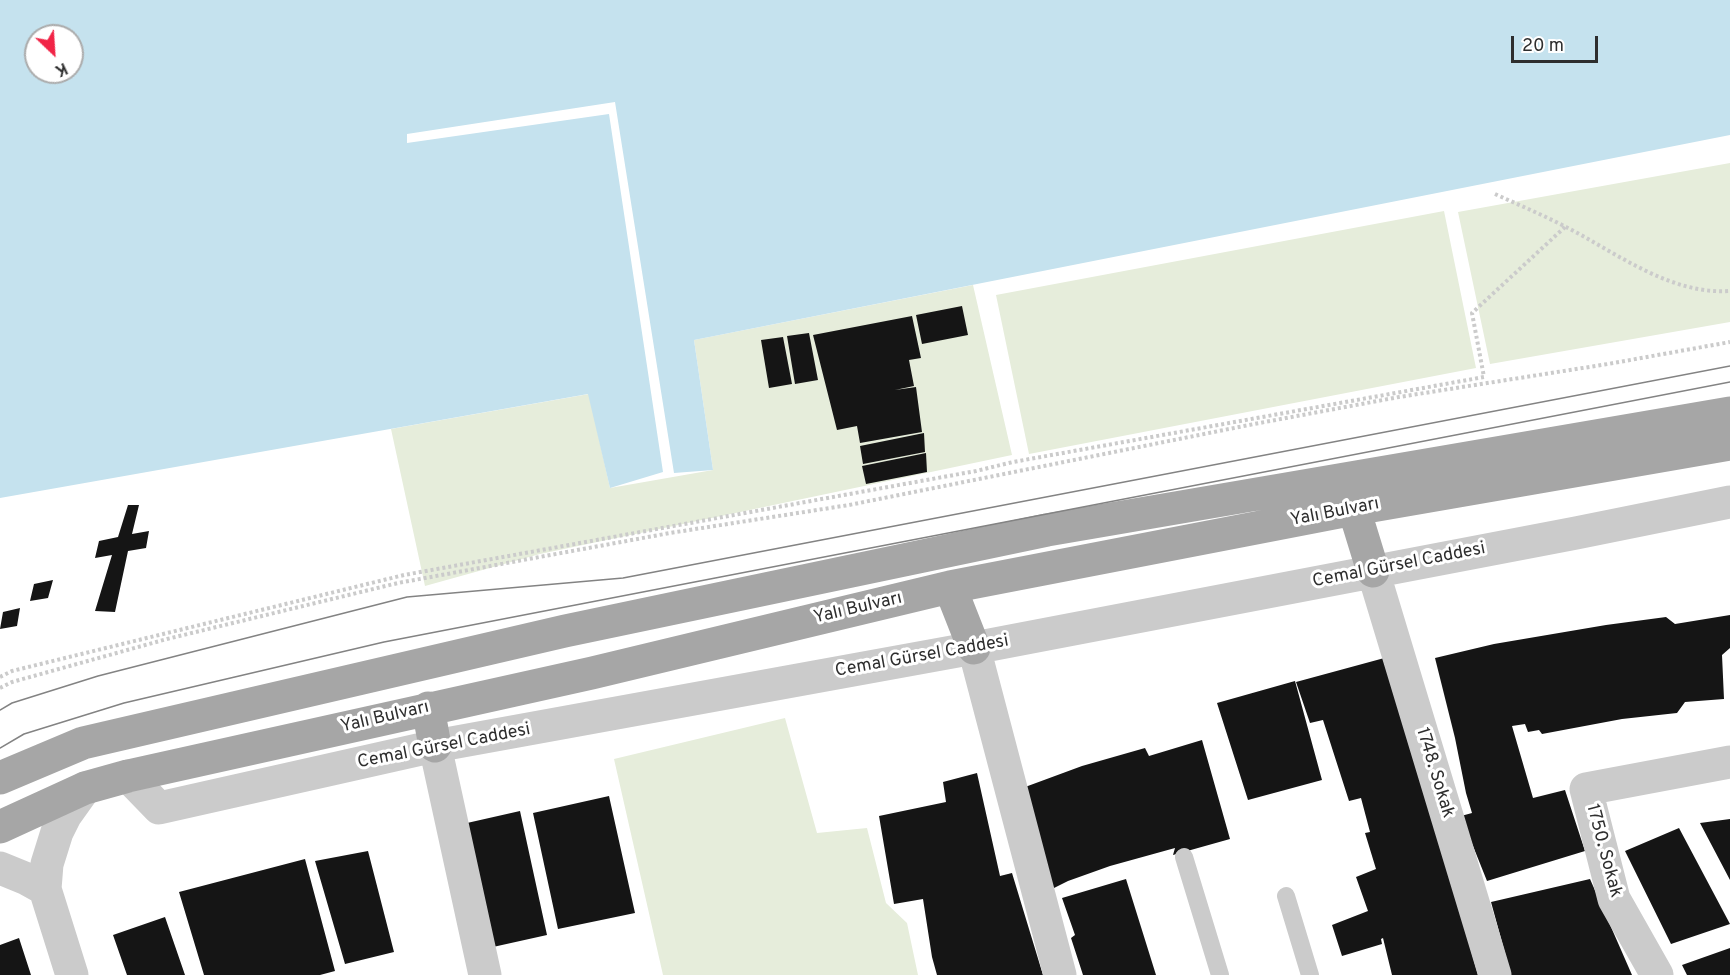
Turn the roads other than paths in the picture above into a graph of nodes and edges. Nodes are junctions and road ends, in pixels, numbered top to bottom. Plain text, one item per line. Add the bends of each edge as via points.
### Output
1 (1730, 413) edge
2 (1730, 444) edge
3 (1730, 502) edge
4 (1353, 509) junction
5 (1372, 571) junction
6 (950, 587) junction
7 (974, 648) junction
8 (428, 708) junction
9 (435, 746) junction
10 (1730, 762) edge
11 (128, 776) junction
12 (0, 778) edge
13 (85, 788) junction
14 (0, 827) edge
15 (1184, 857) dead end
16 (0, 868) edge
17 (45, 890) junction
18 (1286, 896) dead end
19 (72, 975) edge
20 (485, 975) edge
21 (1060, 975) edge
22 (1220, 975) edge
23 (1310, 975) edge
24 (1496, 975) edge
25 (1657, 975) edge

1 - 12 main road, Yalı Bulvarı via 1047,530 565,631 83,742
2 - 4 main road, Yalı Bulvarı
3 - 5 street, Cemal Gürsel Caddesi
4 - 5 main road
4 - 6 main road, Yalı Bulvarı
5 - 7 street, Cemal Gürsel Caddesi
5 - 24 street, 1748. Sokak
6 - 7 main road
6 - 8 main road, Yalı Bulvarı
7 - 9 street, Cemal Gürsel Caddesi
7 - 21 street
8 - 9 main road
8 - 11 main road, Yalı Bulvarı
9 - 11 street, Cemal Gürsel Caddesi via 159,808
9 - 20 street
10 - 25 street, 1750. Sokak via 1586,789 1614,899
11 - 13 main road, Yalı Bulvarı
13 - 14 main road, Yalı Bulvarı
13 - 17 street via 57,832 47,864
15 - 22 lane
16 - 17 street
17 - 19 street
18 - 23 lane

